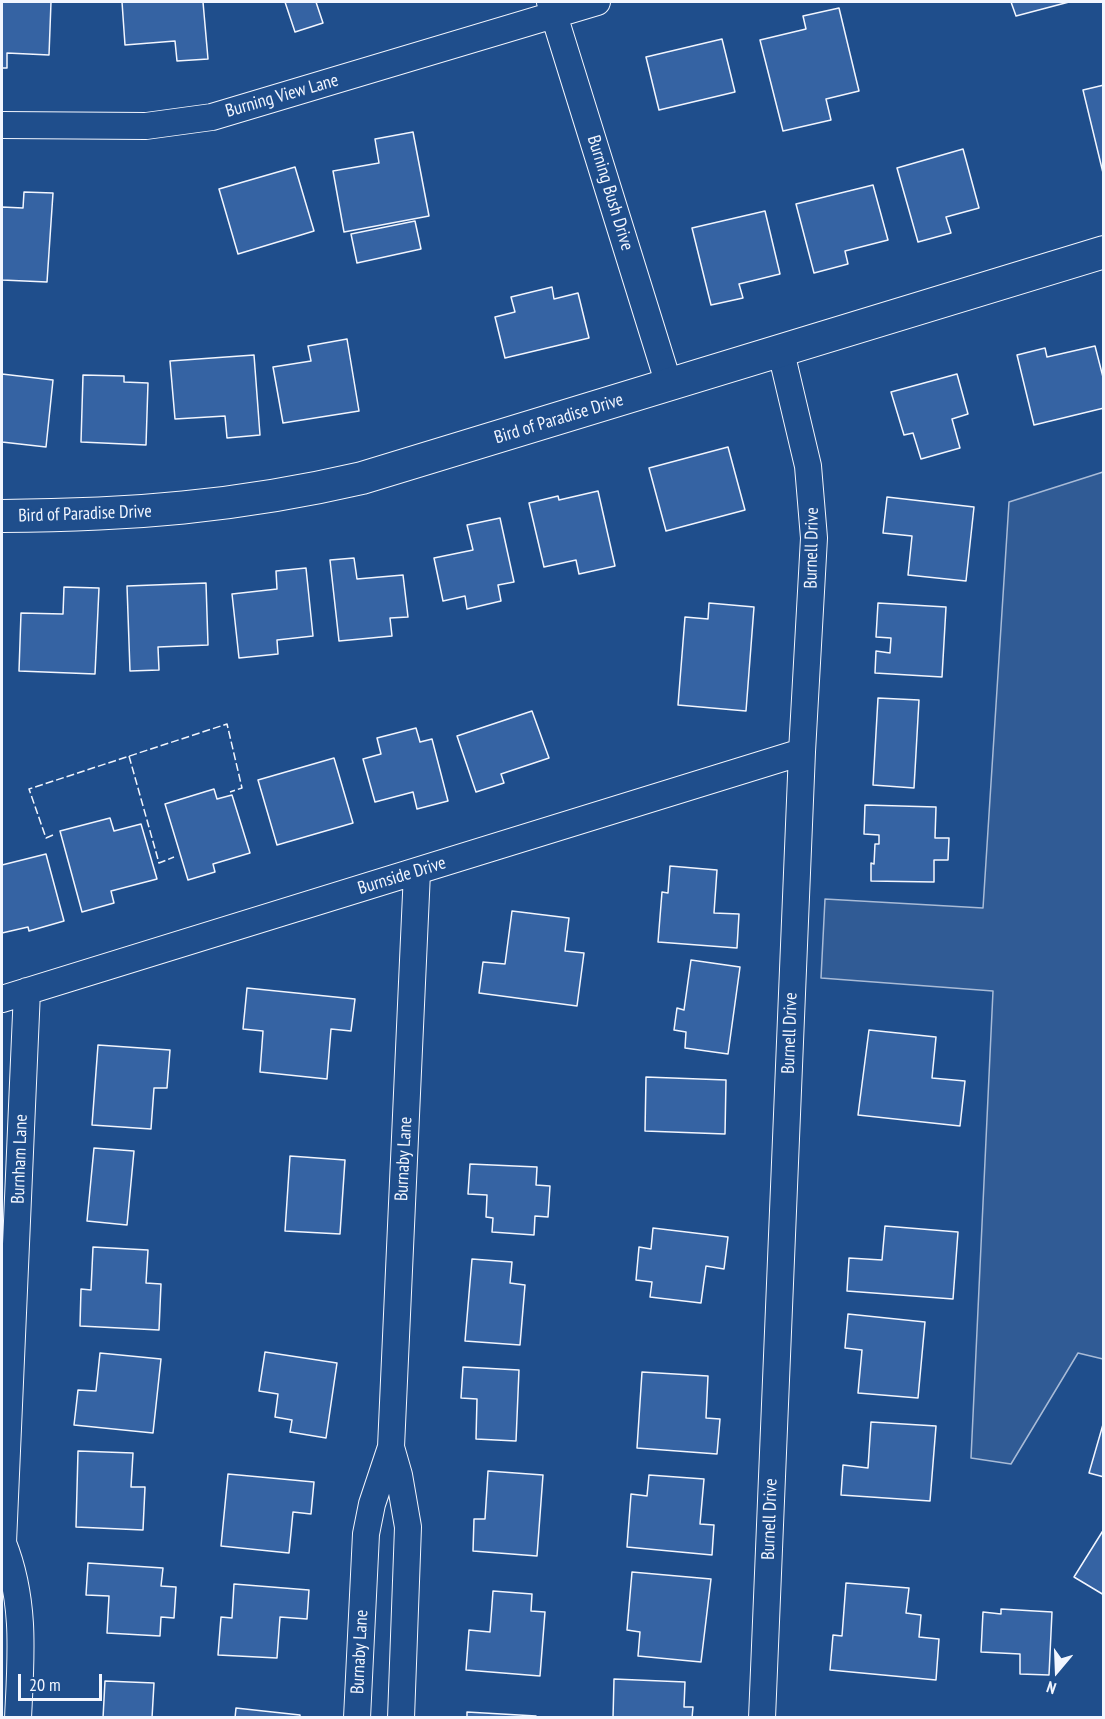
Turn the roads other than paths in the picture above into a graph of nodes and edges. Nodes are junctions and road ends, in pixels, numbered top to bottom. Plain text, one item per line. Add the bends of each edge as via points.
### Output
1 (597, 2) edge
2 (552, 8) edge
3 (2, 125) edge
4 (1104, 252) edge
5 (781, 352) junction
6 (669, 385) junction
7 (2, 516) edge
8 (802, 752) junction
9 (417, 872) junction
10 (27, 991) junction
11 (2, 999) edge
12 (390, 1447) junction
13 (2, 1545) edge
14 (18, 1718) edge
15 (357, 1718) edge
16 (401, 1718) edge
17 (762, 1718) edge

1 - 2 street, Burning View Lane
2 - 3 street, Burning View Lane via 212,117 146,126
2 - 6 street, Burning Bush Drive
4 - 5 street, Bird of Paradise Drive
5 - 6 street, Bird of Paradise Drive
5 - 8 street, Burnell Drive via 808,466 814,512
6 - 7 street, Bird of Paradise Drive via 372,476 276,497 137,514
8 - 9 street, Burnside Drive
8 - 17 street, Burnell Drive
9 - 10 street, Burnside Drive
9 - 12 street, Burnaby Lane
10 - 11 street, Burnside Drive
10 - 13 street, Burnham Lane
12 - 15 street, Burnaby Lane via 366,1534
12 - 16 street, Burnaby Lane via 408,1527
13 - 14 street, Burnham Lane via 21,1609

